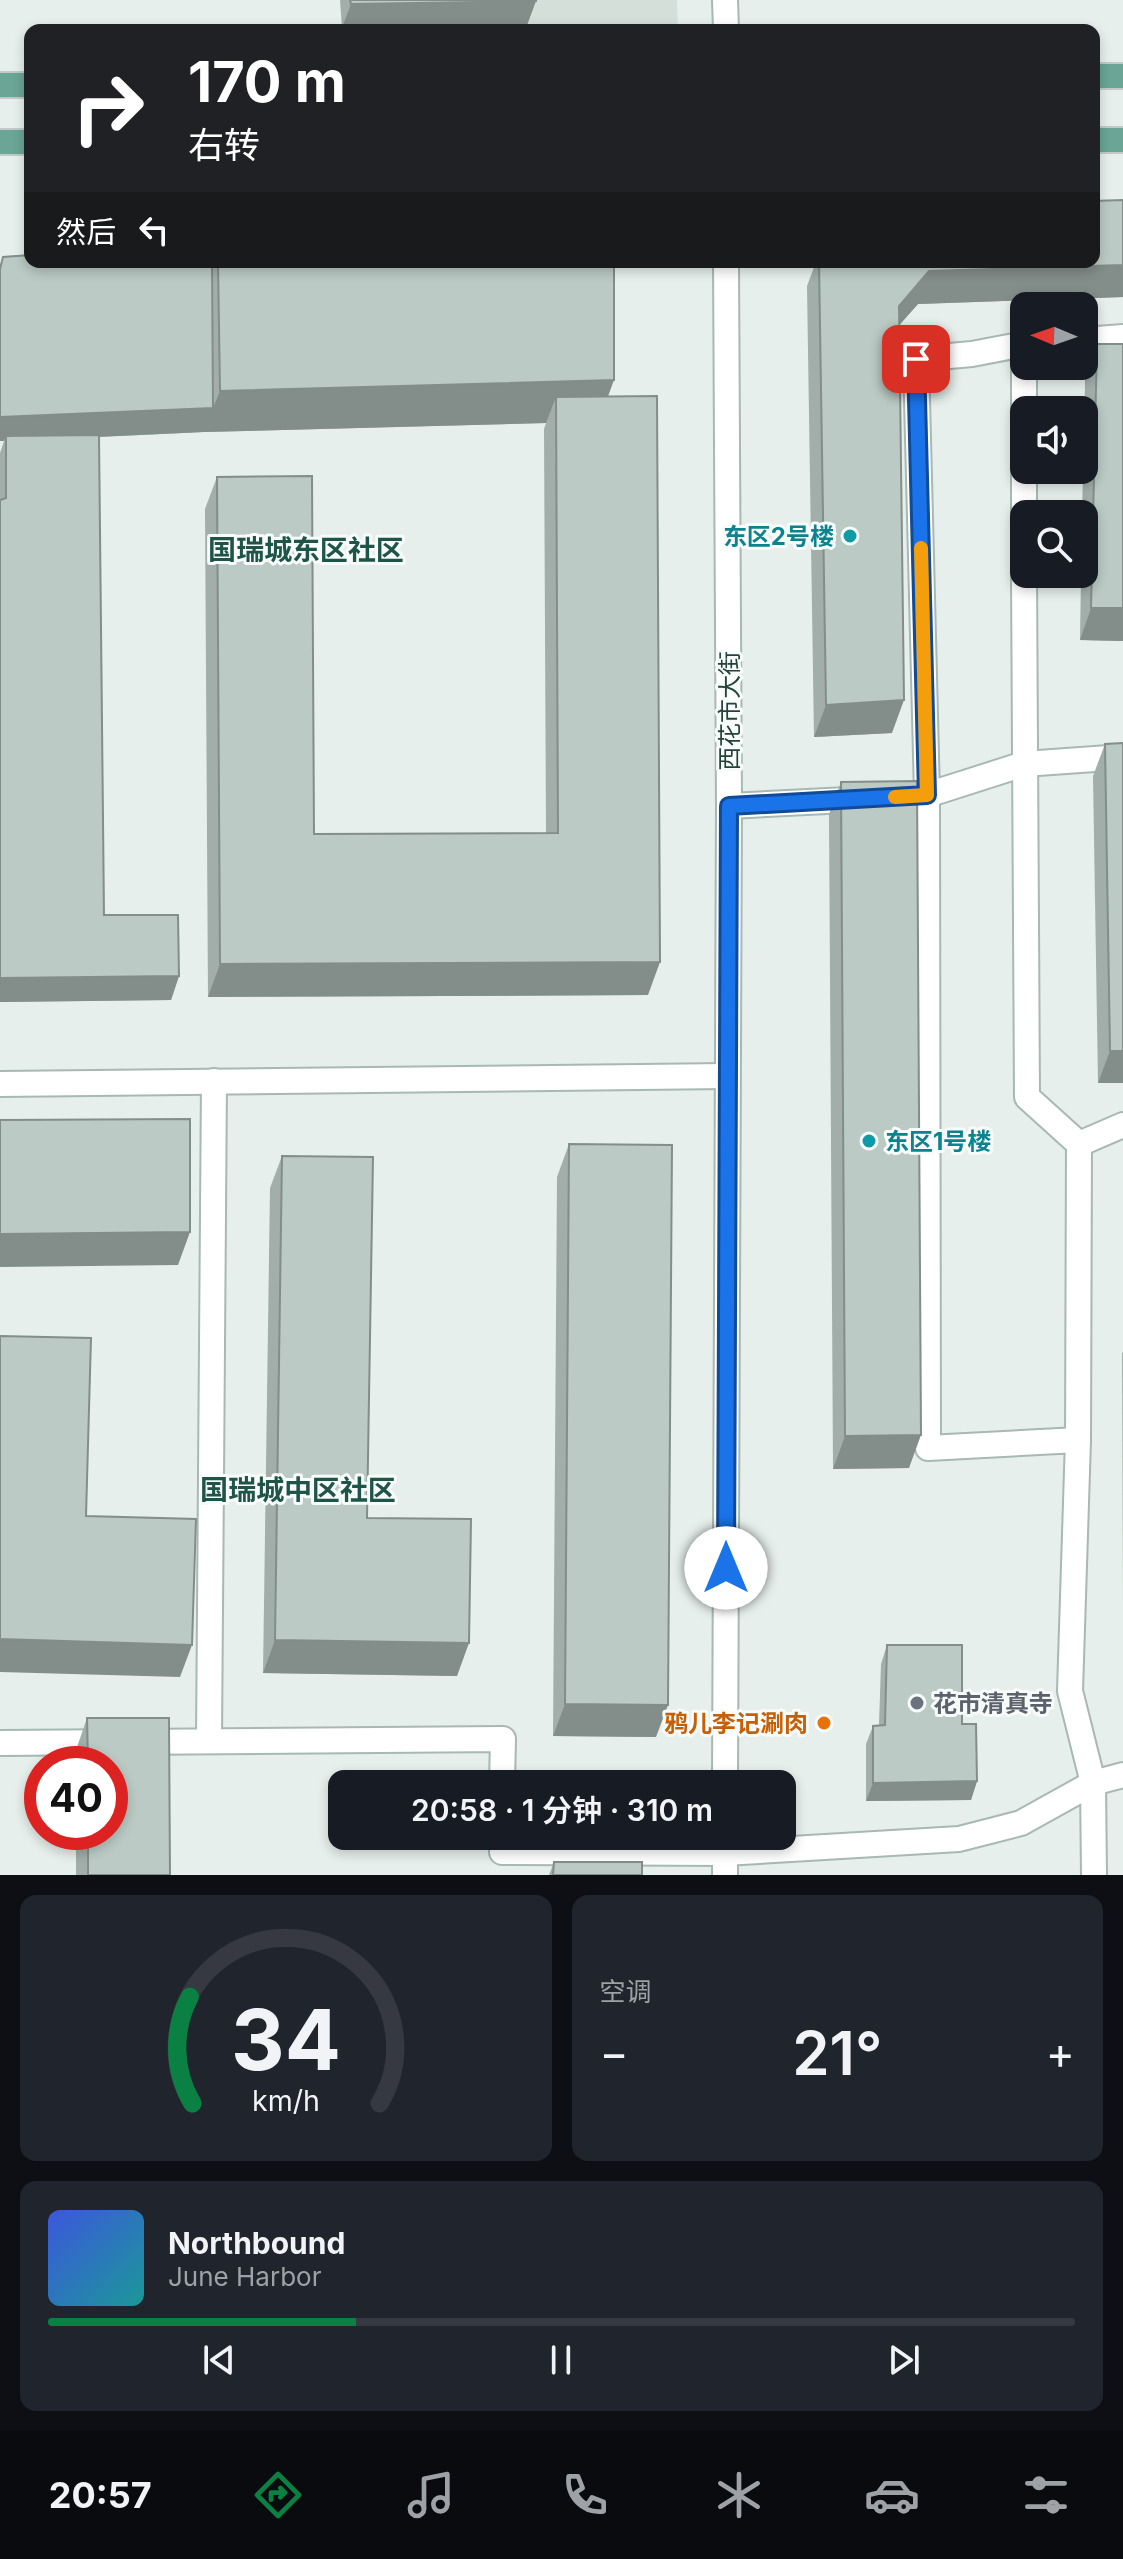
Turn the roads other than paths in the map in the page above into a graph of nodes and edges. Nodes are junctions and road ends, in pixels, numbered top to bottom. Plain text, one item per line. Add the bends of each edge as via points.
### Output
1 (725, 0) edge
2 (726, 24) edge
3 (1100, 76) edge
4 (1123, 76) edge
5 (0, 85) edge
6 (24, 85) edge
7 (1100, 140) edge
8 (1123, 140) edge
9 (0, 142) edge
10 (24, 142) edge
11 (726, 268) edge
12 (1123, 337) edge
13 (1098, 339) edge
14 (1010, 347) edge
15 (1024, 588) edge
16 (1123, 757) edge
17 (1024, 764) junction
18 (927, 795) junction
19 (729, 806) junction
20 (727, 1076) junction
21 (214, 1081) junction
22 (0, 1084) edge
23 (1123, 1125) edge
24 (1079, 1144) junction
25 (1078, 1440) junction
26 (209, 1741) junction
27 (0, 1743) edge
28 (502, 1770) edge
29 (725, 1770) edge
30 (1123, 1775) edge
31 (1093, 1783) junction
32 (502, 1854) edge
33 (725, 1855) edge
34 (1094, 1875) edge

1 - 2 street
3 - 4 main road
5 - 6 main road
7 - 8 main road
9 - 10 main road
11 - 19 street, 西花市大街
12 - 13 street
14 - 18 street via 916,359
15 - 17 street
16 - 17 street
17 - 18 street
17 - 24 street via 1027,1097
18 - 19 street
18 - 25 street via 928,1448
19 - 20 street, 西花市大街
20 - 21 street
20 - 29 street, 西花市大街
21 - 22 street
21 - 26 street
23 - 24 street
24 - 25 street
25 - 31 street via 1070,1691
26 - 27 street
26 - 28 street via 503,1739
30 - 31 street
31 - 33 street via 1021,1823 959,1839
31 - 34 street
32 - 33 street

